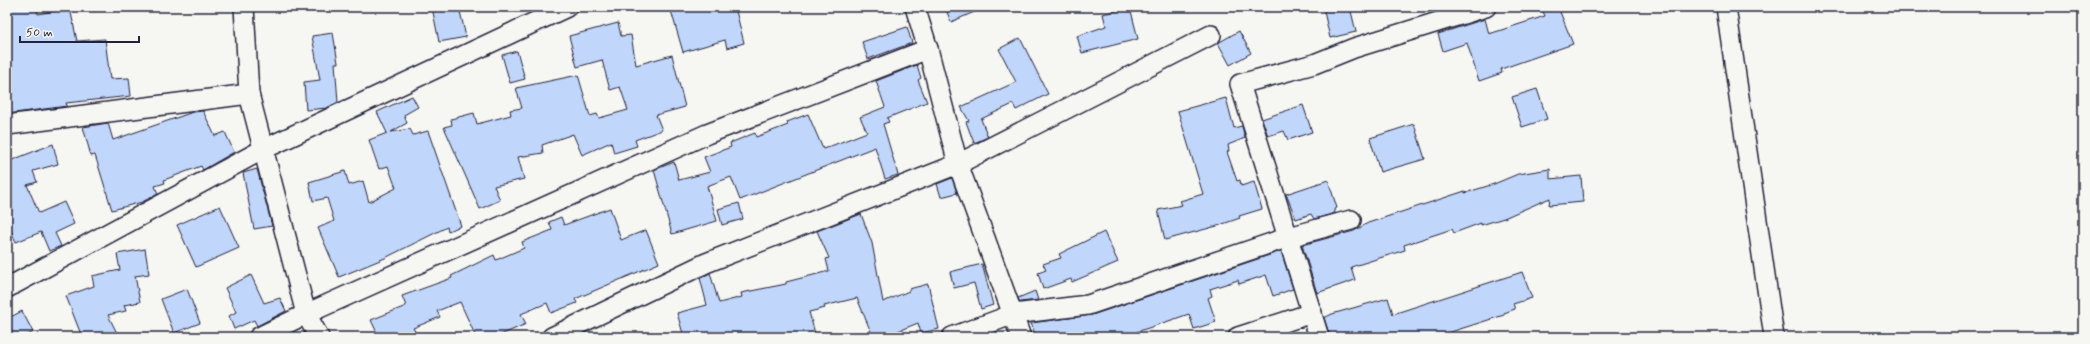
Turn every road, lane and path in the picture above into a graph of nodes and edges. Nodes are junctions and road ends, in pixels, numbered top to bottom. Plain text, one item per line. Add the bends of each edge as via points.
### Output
1 (244, 7) edge
2 (567, 7) edge
3 (915, 7) edge
4 (1486, 7) edge
5 (1726, 7) edge
6 (1211, 35) dead end
7 (928, 49) junction
8 (249, 94) junction
9 (7, 125) edge
10 (262, 150) junction
11 (958, 164) junction
12 (1351, 220) dead end
13 (1289, 237) junction
14 (7, 288) edge
15 (1312, 313) junction
16 (306, 314) junction
17 (1014, 314) junction
18 (259, 337) edge
19 (318, 337) edge
20 (552, 337) edge
21 (952, 337) edge
22 (1021, 337) edge
23 (1238, 337) edge
24 (1319, 337) edge
25 (1774, 337) edge

1 - 8 street
2 - 10 street
3 - 7 street
4 - 13 street via 1354,48 1314,64 1240,84
5 - 25 street
6 - 11 street
7 - 11 street
7 - 16 street via 707,134
8 - 9 street
8 - 10 street
10 - 14 street
10 - 16 street
11 - 17 street
11 - 20 street via 706,263
12 - 13 street
13 - 15 street
13 - 17 street via 1088,305
15 - 23 street
15 - 24 street
16 - 18 street
16 - 19 street
17 - 21 street
17 - 22 street

